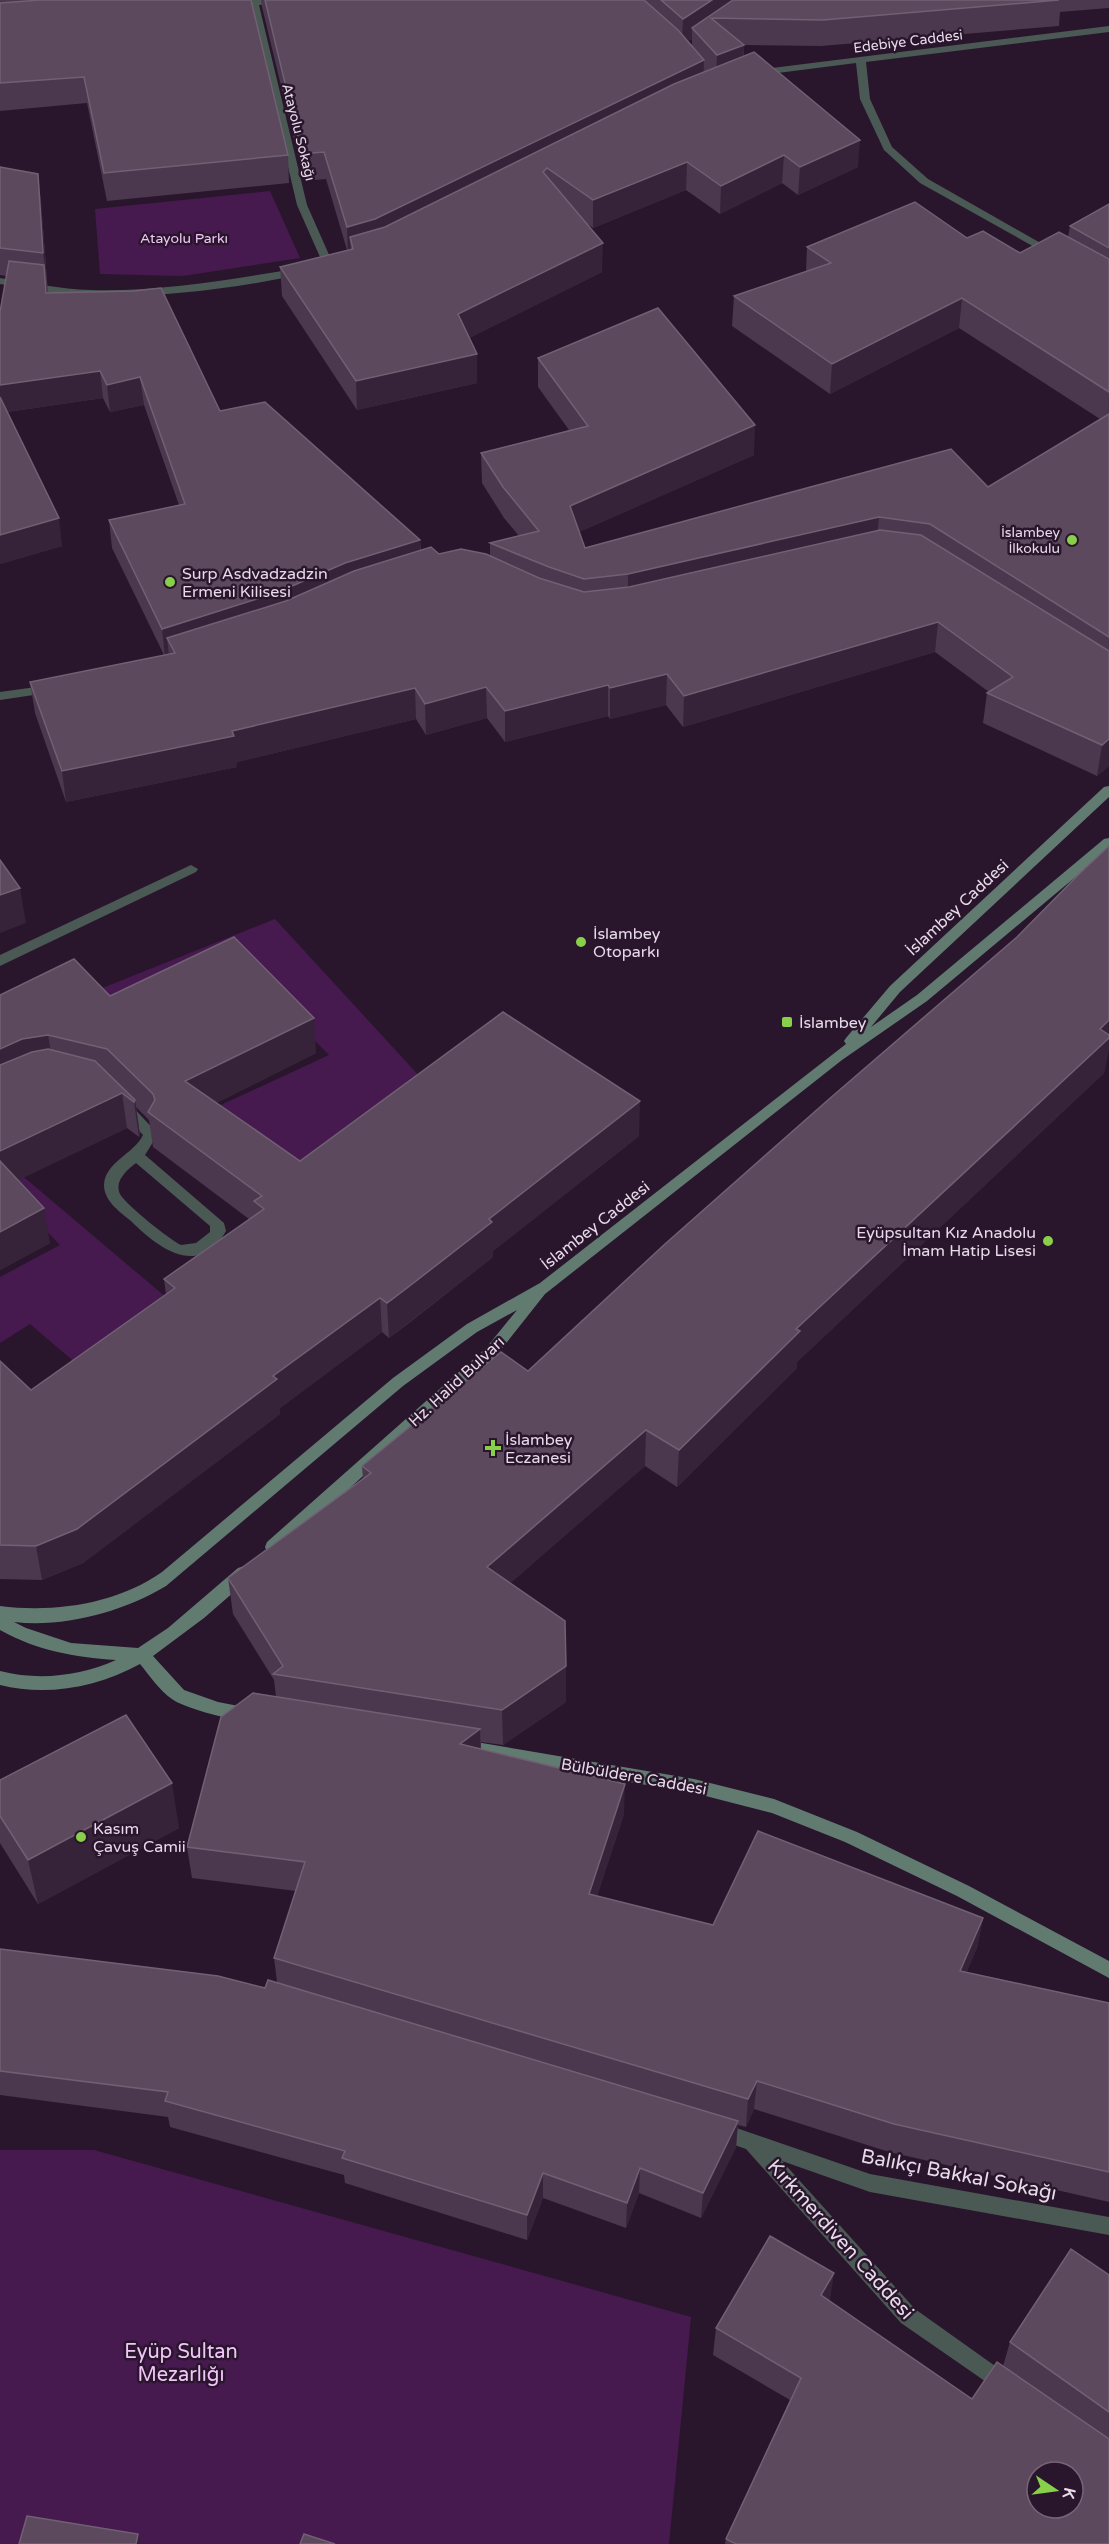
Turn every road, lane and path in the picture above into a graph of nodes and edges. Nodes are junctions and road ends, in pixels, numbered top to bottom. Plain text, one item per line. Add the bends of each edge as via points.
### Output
1 (280, 0) edge
2 (253, 1) edge
3 (219, 6) edge
4 (1109, 29) edge
5 (861, 60) junction
6 (740, 78) edge
7 (1068, 263) edge
8 (0, 281) edge
9 (62, 687) edge
10 (0, 696) edge
11 (1109, 790) edge
12 (1103, 803) edge
13 (1109, 842) edge
14 (191, 869) dead end
15 (0, 961) edge
16 (837, 1057) junction
17 (114, 1097) edge
18 (137, 1156) junction
19 (545, 1287) junction
20 (0, 1613) edge
21 (0, 1622) edge
22 (142, 1655) junction
23 (0, 1678) edge
24 (265, 1716) edge
25 (453, 1746) edge
26 (1109, 1970) edge
27 (706, 2127) edge
28 (751, 2140) junction
29 (1109, 2226) edge
30 (1023, 2397) edge

1 - 2 street
2 - 3 street
2 - 8 street, Atayolu Sokağı via 302,204 334,265 218,285 103,293
4 - 5 street, Edebiye Caddesi
5 - 6 street, Edebiye Caddesi via 759,71
5 - 7 street via 865,99 888,148 924,181
9 - 10 street
11 - 12 main road, İslambey Caddesi
12 - 16 main road, İslambey Caddesi via 895,989
13 - 16 main road, İslambey Caddesi via 922,998
14 - 15 street
16 - 19 main road, İslambey Caddesi
17 - 18 street via 151,1134
18 - 18 street via 116,1170 112,1177 113,1196 177,1250 192,1251 214,1238 219,1231 217,1224
19 - 20 main road, Hz. Halid Bulvarı via 472,1328 398,1382 158,1582 121,1600 62,1613 29,1617
19 - 22 main road, Hz. Halid Bulvarı via 491,1352 194,1617
21 - 22 main road via 71,1650
22 - 23 main road, Hz. Halid Bulvarı via 83,1680 48,1684
22 - 24 main road via 178,1695 218,1709
25 - 26 main road, Bülbüldere Caddesi via 694,1786 774,1806 851,1837 963,1891
27 - 28 street, Balıkçı Bakkal Sokağı
28 - 29 street, Balıkçı Bakkal Sokağı via 870,2183
28 - 30 street, Kırkmerdiven Caddesi via 908,2316

